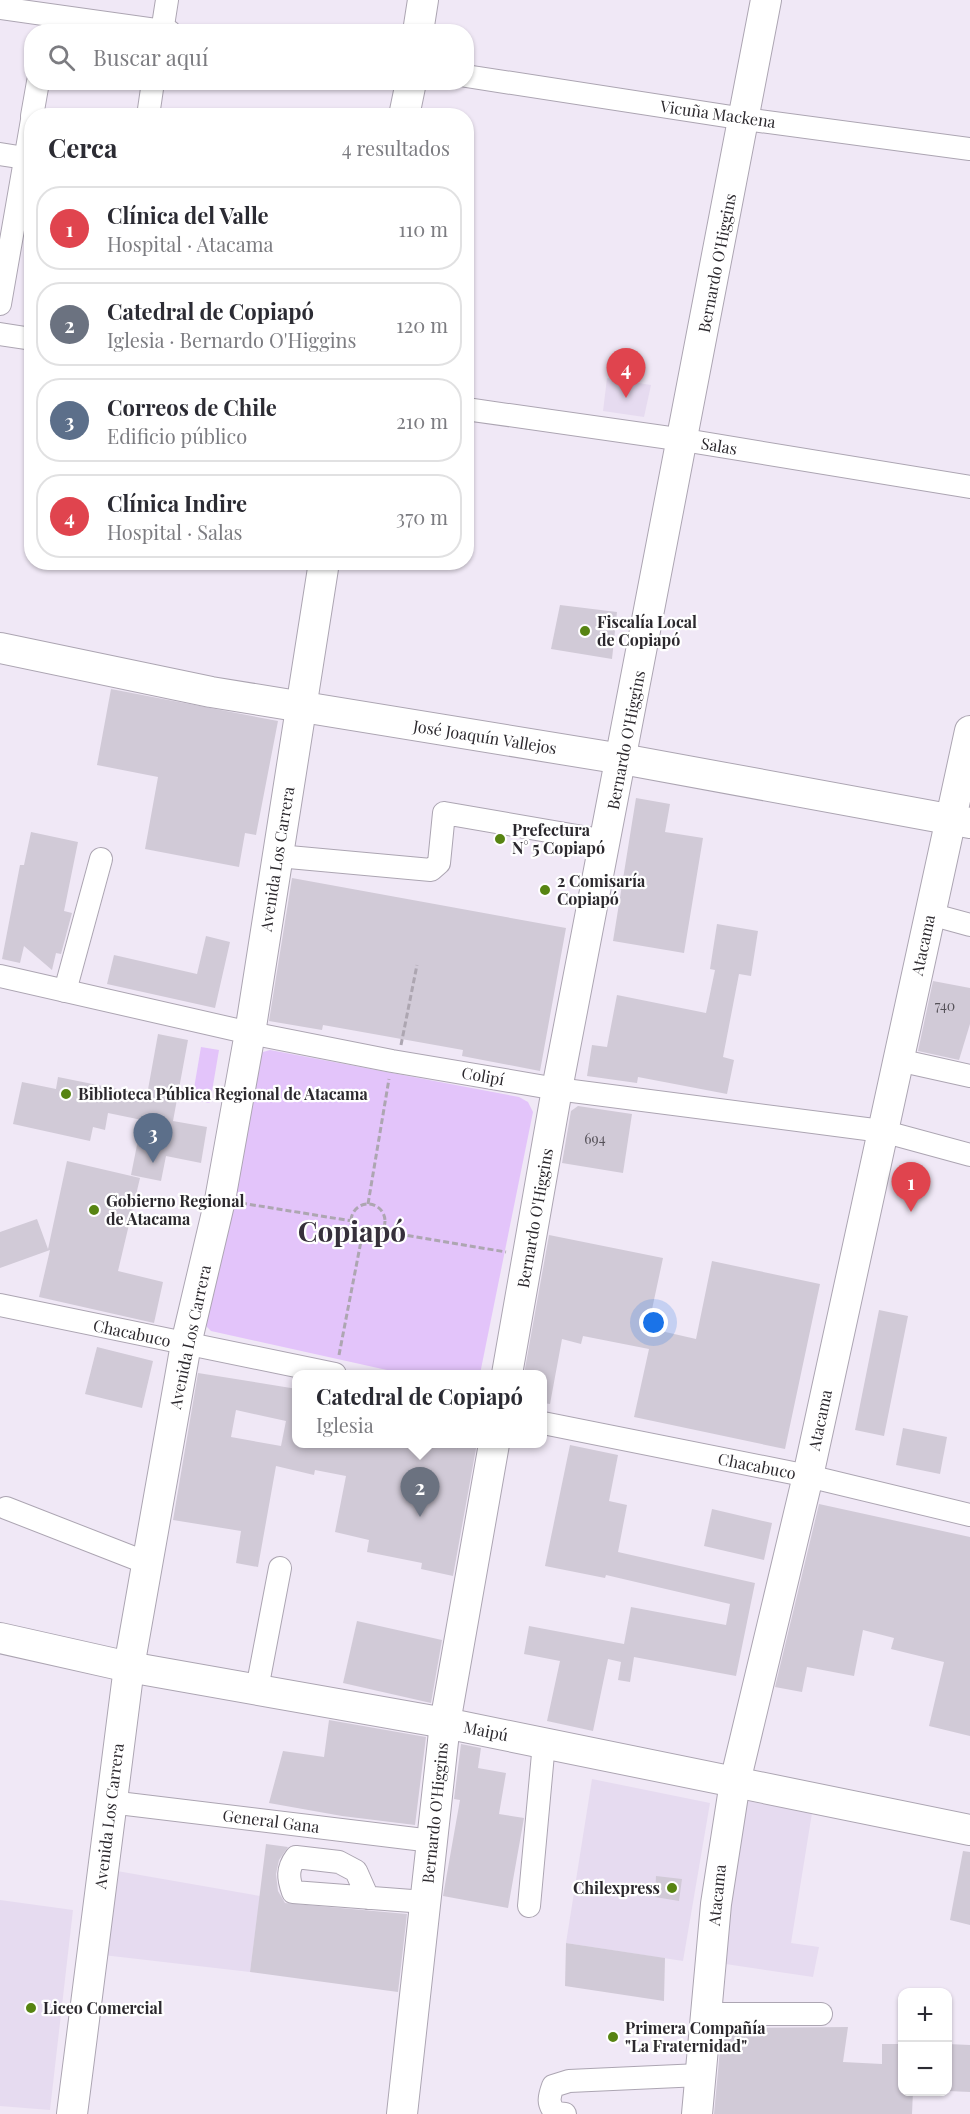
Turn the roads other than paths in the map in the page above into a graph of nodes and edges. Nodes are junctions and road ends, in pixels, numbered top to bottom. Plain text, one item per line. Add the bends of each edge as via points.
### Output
1 (167, 0) edge
2 (423, 0) edge
3 (766, 0) edge
4 (0, 9) edge
5 (50, 15) edge
6 (115, 24) edge
7 (165, 24) edge
8 (419, 24) edge
9 (474, 77) edge
10 (37, 90) edge
11 (152, 90) edge
12 (409, 90) edge
13 (34, 108) edge
14 (149, 108) edge
15 (406, 108) edge
16 (745, 119) junction
17 (970, 149) edge
18 (0, 154) edge
19 (24, 158) edge
20 (24, 164) edge
21 (0, 304) edge
22 (0, 334) edge
23 (24, 338) edge
24 (474, 410) edge
25 (684, 440) junction
26 (970, 488) edge
27 (323, 570) edge
28 (0, 648) edge
29 (300, 708) junction
30 (970, 731) edge
31 (622, 759) junction
32 (960, 821) edge
33 (606, 841) junction
34 (278, 856) junction
35 (101, 859) dead end
36 (930, 914) junction
37 (970, 925) edge
38 (0, 976) edge
39 (65, 991) junction
40 (250, 1033) junction
41 (898, 1060) junction
42 (970, 1076) edge
43 (557, 1089) junction
44 (882, 1131) junction
45 (970, 1155) edge
46 (0, 1305) edge
47 (186, 1344) junction
48 (336, 1369) edge
49 (508, 1370) edge
50 (547, 1424) edge
51 (493, 1448) edge
52 (808, 1476) junction
53 (6, 1508) dead end
54 (970, 1515) edge
55 (147, 1563) junction
56 (280, 1568) dead end
57 (0, 1638) edge
58 (129, 1667) junction
59 (257, 1689) junction
60 (445, 1723) junction
61 (544, 1743) junction
62 (735, 1782) junction
63 (110, 1802) junction
64 (970, 1830) edge
65 (432, 1841) junction
66 (368, 1898) dead end
67 (425, 1902) junction
68 (529, 1906) dead end
69 (705, 2014) junction
70 (821, 2014) dead end
71 (700, 2075) junction
72 (72, 2114) edge
73 (402, 2114) edge
74 (565, 2114) edge
75 (696, 2114) edge

1 - 7 street
2 - 8 main road
3 - 16 main road, Bernardo O'Higgins
4 - 5 street
5 - 6 street
9 - 16 street, Vicuña Mackena
10 - 13 street
11 - 14 street
12 - 15 main road
16 - 17 street, Vicuña Mackena
16 - 25 main road, Bernardo O'Higgins
18 - 19 street
20 - 21 street
22 - 23 street
24 - 25 street, Salas
25 - 26 street, Salas
25 - 31 main road, Bernardo O'Higgins
27 - 29 main road, Avenida Los Carrera
28 - 29 main road, José Joaquín Vallejos
29 - 31 main road, José Joaquín Vallejos
29 - 34 main road, Avenida Los Carrera
30 - 32 main road, Atacama
31 - 32 main road, José Joaquín Vallejos
31 - 33 main road, Bernardo O'Higgins
32 - 36 main road, Atacama
33 - 34 street via 444,813 439,863 431,870
33 - 43 main road, Bernardo O'Higgins
34 - 40 main road, Avenida Los Carrera
35 - 39 street
36 - 37 street
36 - 41 main road, Atacama
38 - 39 street, Colipí
39 - 40 street, Colipí
40 - 43 street, Colipí
40 - 47 main road, Avenida Los Carrera via 220,1200
41 - 42 street
41 - 44 main road, Atacama
43 - 44 street, Colipí
43 - 49 main road, Bernardo O'Higgins
44 - 45 street, Colipí
44 - 52 main road, Atacama
46 - 47 street, Chacabuco
47 - 48 street, Chacabuco
47 - 55 main road, Avenida Los Carrera
50 - 52 street, Chacabuco
51 - 60 main road, Bernardo O'Higgins
52 - 54 street, Chacabuco
52 - 62 main road, Atacama
53 - 55 street
55 - 58 main road, Avenida Los Carrera
56 - 59 street
57 - 58 main road, Maipú
58 - 59 main road, Maipú
58 - 63 main road, Avenida Los Carrera
59 - 60 main road, Maipú
60 - 61 main road, Maipú
60 - 65 main road, Bernardo O'Higgins
61 - 62 main road, Maipú
61 - 68 street
62 - 64 main road, Maipú
62 - 69 main road, Atacama via 722,1851
63 - 65 street, General Gana
63 - 72 main road, Avenida Los Carrera
65 - 67 main road, Bernardo O'Higgins
66 - 67 street
67 - 73 main road, Bernardo O'Higgins
69 - 70 street
69 - 71 main road, Atacama
71 - 74 street via 569,2081 553,2086 549,2097 550,2107
71 - 75 main road, Atacama

